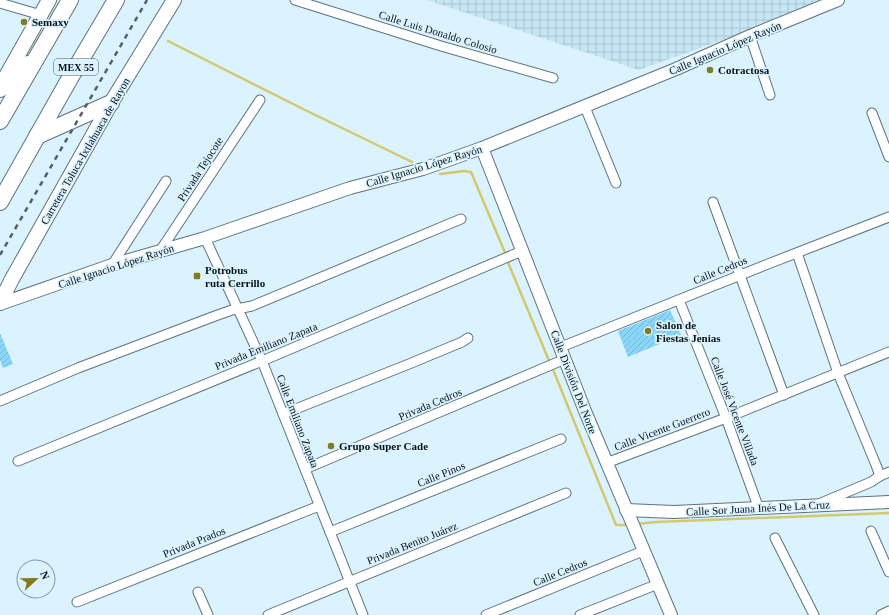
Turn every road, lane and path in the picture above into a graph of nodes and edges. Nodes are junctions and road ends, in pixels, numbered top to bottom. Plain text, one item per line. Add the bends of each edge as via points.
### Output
1 (49, 0) edge
2 (70, 0) edge
3 (116, 0) edge
4 (174, 0) edge
5 (295, 0) edge
6 (838, 0) edge
7 (0, 3) edge
8 (41, 15) junction
9 (750, 36) junction
10 (40, 53) junction
11 (553, 78) dead end
12 (0, 88) edge
13 (770, 95) dead end
14 (260, 100) dead end
15 (111, 103) junction
16 (584, 107) junction
17 (872, 113) dead end
18 (0, 121) edge
19 (38, 136) junction
20 (482, 148) junction
21 (889, 157) edge
22 (166, 181) dead end
23 (616, 183) dead end
24 (0, 202) edge
25 (713, 202) dead end
26 (889, 217) edge
27 (461, 219) dead end
28 (205, 238) junction
29 (160, 251) junction
30 (518, 253) junction
31 (797, 253) junction
32 (112, 265) junction
33 (739, 275) junction
34 (679, 300) junction
35 (0, 304) edge
36 (239, 309) junction
37 (468, 338) dead end
38 (561, 347) junction
39 (889, 352) edge
40 (562, 360) junction
41 (262, 361) junction
42 (838, 373) junction
43 (784, 395) junction
44 (0, 401) edge
45 (283, 414) junction
46 (726, 418) junction
47 (561, 439) dead end
48 (18, 461) dead end
49 (606, 463) junction
50 (305, 469) junction
51 (889, 472) edge
52 (880, 476) junction
53 (566, 493) dead end
54 (889, 502) edge
55 (818, 504) junction
56 (319, 506) junction
57 (759, 509) junction
58 (630, 519) junction
59 (871, 531) dead end
60 (330, 532) junction
61 (775, 538) dead end
62 (642, 551) junction
63 (889, 572) edge
64 (350, 581) junction
65 (658, 584) junction
66 (198, 592) dead end
67 (77, 602) dead end
68 (889, 611) edge
69 (360, 614) edge
70 (208, 615) edge
71 (268, 615) edge
72 (486, 615) edge
73 (580, 615) edge
74 (671, 615) edge
75 (814, 615) edge
76 (881, 615) edge

1 - 8 main road
2 - 10 highway, MEX 55
3 - 19 highway, MEX 55
4 - 15 main road, Carretera Toluca-Ixtlahuaca de Rayon
5 - 11 street, Calle Luis Donaldo Colosio
6 - 9 main road, Calle Ignacio López Rayón
7 - 8 street
8 - 12 main road
9 - 13 street
9 - 16 main road, Calle Ignacio López Rayón
10 - 12 highway
10 - 18 highway, MEX 55
14 - 29 street, Privada Tejocote
15 - 19 highway
15 - 35 main road, Carretera Toluca-Ixtlahuaca de Rayon
16 - 20 main road, Calle Ignacio López Rayón
16 - 23 street
17 - 21 street
19 - 24 highway, MEX 55
20 - 28 main road, Calle Ignacio López Rayón via 423,169 350,188
20 - 30 main road, Calle División Del Norte
22 - 32 street
25 - 33 street
26 - 31 street, Calle Cedros
27 - 36 street via 262,302
28 - 29 main road, Calle Ignacio López Rayón
28 - 36 street, Calle Emiliano Zapata
29 - 32 main road, Calle Ignacio López Rayón
30 - 38 main road, Calle División Del Norte
30 - 41 street, Privada Emiliano Zapata
31 - 33 street, Calle Cedros
31 - 42 street
32 - 35 main road, Calle Ignacio López Rayón
33 - 34 street, Calle Cedros
33 - 43 street
34 - 38 street, Calle Cedros
34 - 46 street, Calle José Vicente Villada
36 - 41 street, Calle Emiliano Zapata
36 - 44 street via 78,368
37 - 45 street
38 - 40 main road, Calle División Del Norte
39 - 42 street, Calle Vicente Guerrero
40 - 49 main road, Calle División Del Norte
40 - 50 street, Privada Cedros
41 - 45 street, Calle Emiliano Zapata
41 - 48 street, Privada Emiliano Zapata
42 - 43 street, Calle Vicente Guerrero
42 - 52 street
43 - 46 street, Calle Vicente Guerrero
45 - 50 street, Calle Emiliano Zapata
46 - 49 street, Calle Vicente Guerrero
46 - 57 street, Calle José Vicente Villada
47 - 60 street, Calle Pinos
49 - 58 main road, Calle División Del Norte
50 - 56 street, Calle Emiliano Zapata
51 - 52 street
52 - 55 street
53 - 64 street, Privada Benito Juárez
54 - 55 main road, Calle Sor Juana Inés De La Cruz
55 - 57 main road, Calle Sor Juana Inés De La Cruz
56 - 60 street, Calle Emiliano Zapata
56 - 67 street, Privada Prados
57 - 58 main road, Calle Sor Juana Inés De La Cruz via 674,512
58 - 62 main road, Calle División Del Norte
59 - 63 street
60 - 64 street, Calle Emiliano Zapata
61 - 75 street
62 - 65 main road, Calle División Del Norte
62 - 72 street, Calle Cedros
64 - 69 street, Calle Emiliano Zapata
64 - 71 street, Privada Benito Juárez
65 - 73 street
65 - 74 main road, Calle División Del Norte
66 - 70 street
68 - 76 street

